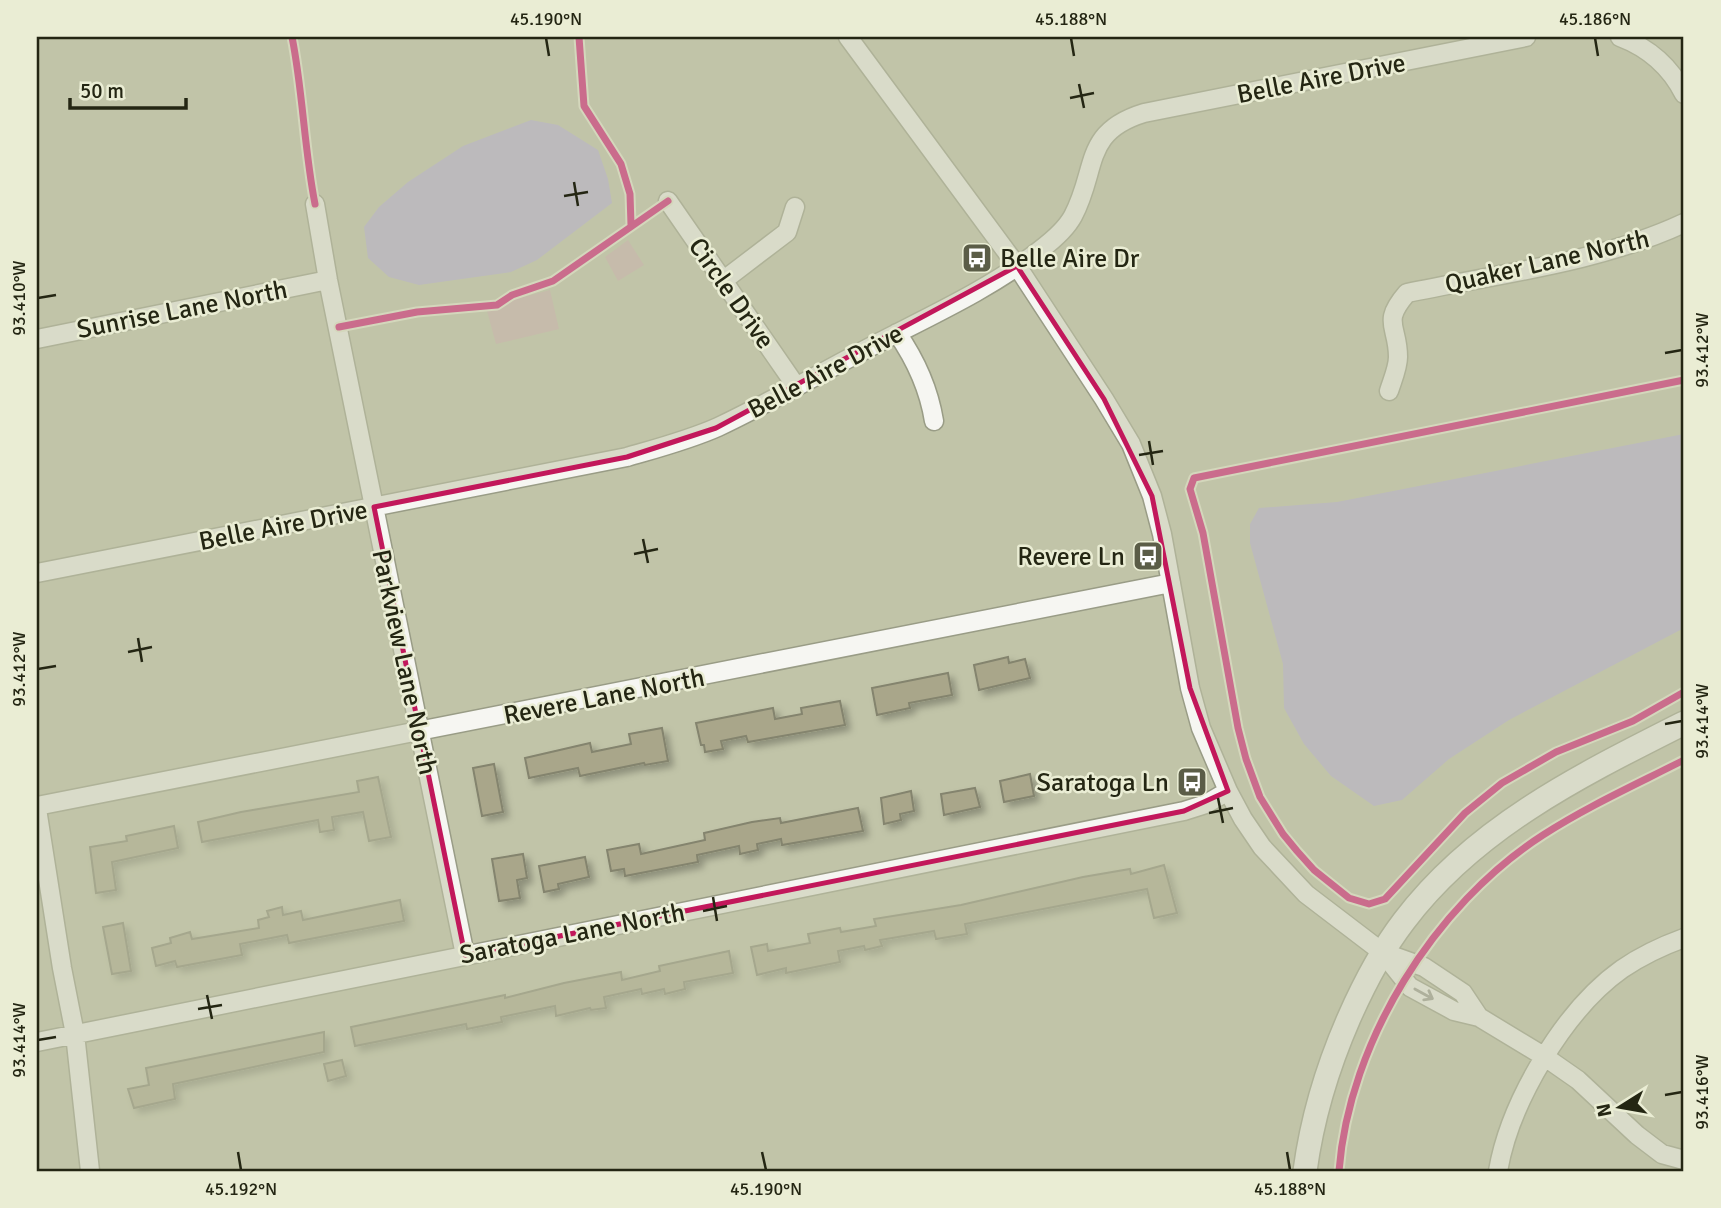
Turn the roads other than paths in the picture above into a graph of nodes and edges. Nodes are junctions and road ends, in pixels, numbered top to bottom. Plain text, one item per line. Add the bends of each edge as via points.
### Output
1 (848, 37) edge
2 (1526, 37) edge
3 (1620, 37) edge
4 (1684, 94) edge
5 (668, 201) dead end
6 (315, 204) dead end
7 (795, 207) dead end
8 (1684, 223) edge
9 (1017, 266) junction
10 (328, 279) junction
11 (724, 280) junction
12 (897, 333) junction
13 (37, 338) edge
14 (796, 386) junction
15 (1389, 391) dead end
16 (934, 421) dead end
17 (374, 507) junction
18 (37, 573) edge
19 (1171, 583) junction
20 (1684, 723) edge
21 (420, 732) junction
22 (1228, 792) junction
23 (37, 808) edge
24 (1684, 938) edge
25 (1382, 952) junction
26 (465, 955) junction
27 (75, 1034) junction
28 (37, 1042) edge
29 (1545, 1057) junction
30 (1684, 1160) edge
31 (90, 1171) edge
32 (1305, 1171) edge
33 (1497, 1171) edge

1 - 9 street
2 - 9 street, Belle Aire Drive via 1132,116 1107,132 1096,146 1073,218
3 - 4 street via 1658,58
5 - 11 street, Circle Drive
6 - 10 street, Parkview Lane North
7 - 11 street via 787,232
8 - 15 street, Quaker Lane North via 1610,251 1407,293 1391,320 1398,358
9 - 12 street, Belle Aire Drive
9 - 19 street via 1130,444 1152,496
10 - 13 street, Sunrise Lane North
10 - 17 street, Parkview Lane North
11 - 14 street, Circle Drive
12 - 14 street, Belle Aire Drive
12 - 16 street via 931,401
14 - 17 street, Belle Aire Drive via 716,428 627,457
17 - 18 street, Belle Aire Drive
17 - 21 street, Parkview Lane North
19 - 21 street, Revere Lane North
19 - 22 street via 1197,715
20 - 25 main road via 1562,786 1492,834 1432,889
21 - 23 street, Revere Lane North
21 - 26 street, Parkview Lane North
22 - 25 street via 1284,872
22 - 26 street, Saratoga Lane North via 1184,811
23 - 27 street
24 - 29 street via 1621,970 1585,1004
25 - 29 street via 1410,987 1454,1011 1479,1017
25 - 32 main road via 1332,1061
26 - 27 street, Saratoga Lane North
27 - 28 street, Saratoga Lane North
27 - 31 street
29 - 30 street via 1662,1154
29 - 33 street via 1519,1101

